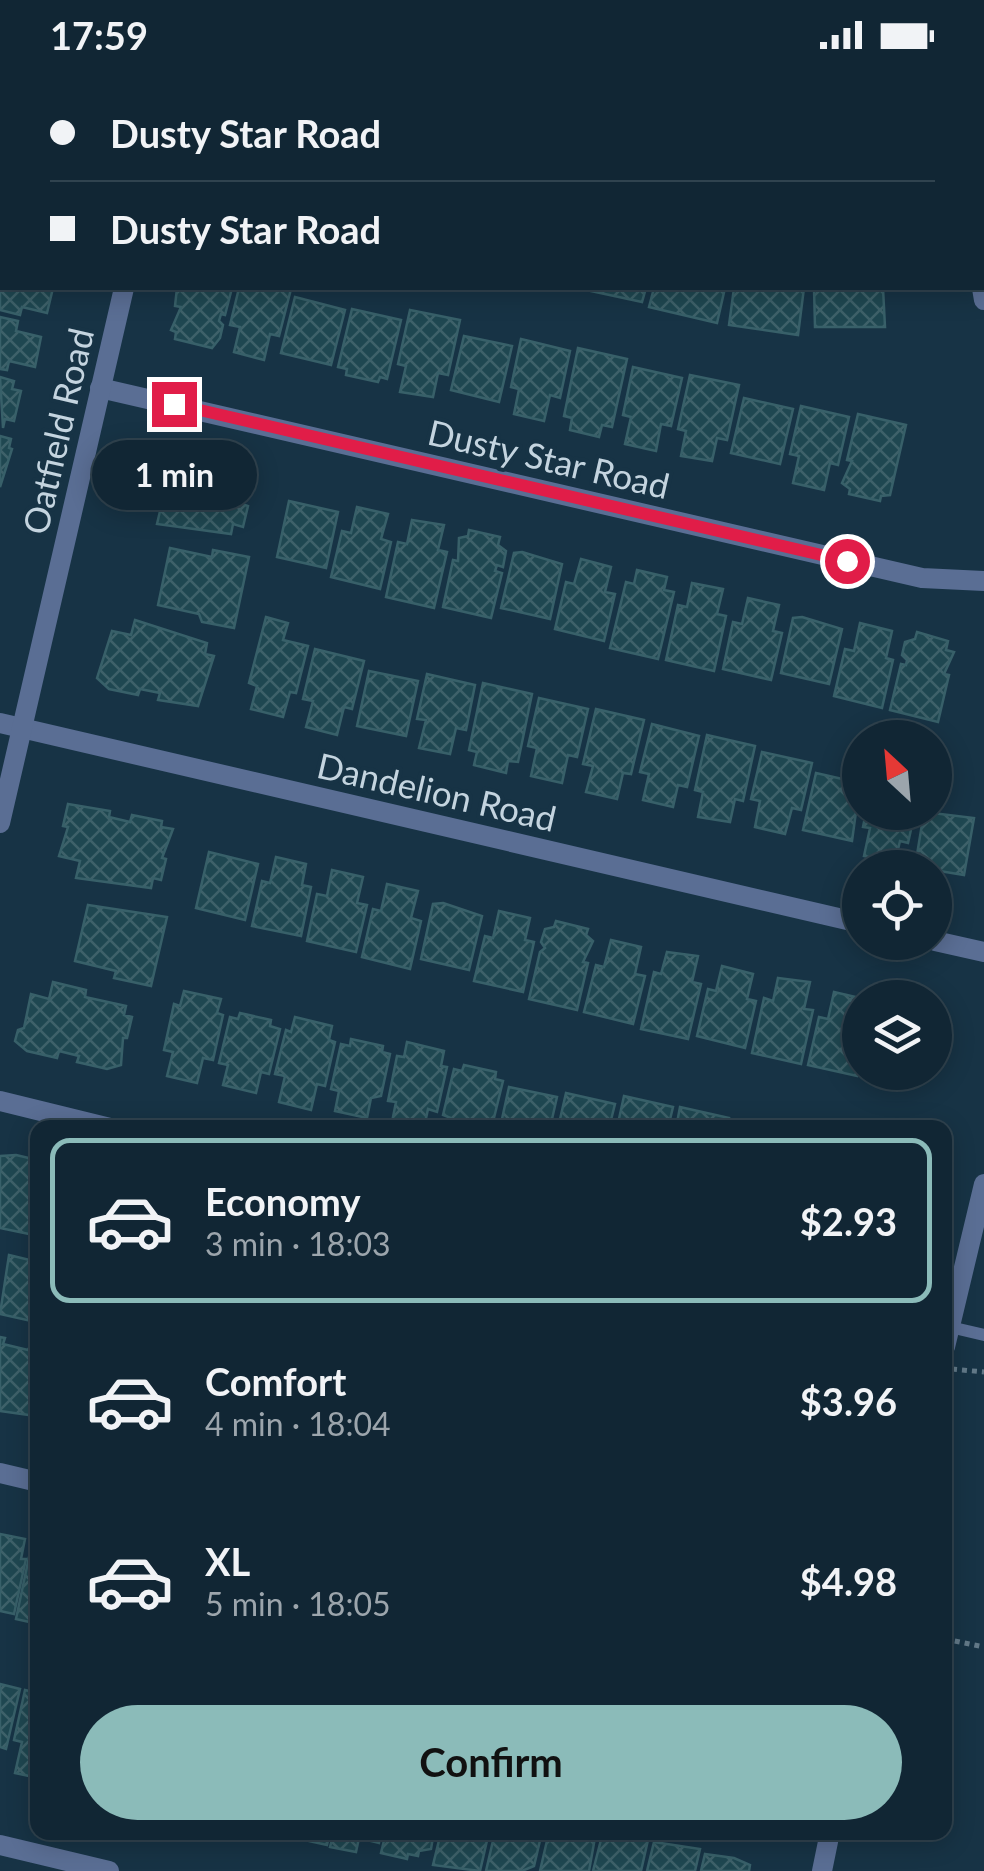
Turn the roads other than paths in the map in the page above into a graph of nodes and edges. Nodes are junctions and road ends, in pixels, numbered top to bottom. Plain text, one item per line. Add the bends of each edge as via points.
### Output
1 (124, 290) edge
2 (100, 388) junction
3 (984, 581) edge
4 (0, 722) edge
5 (23, 728) junction
6 (0, 823) edge
7 (842, 919) edge
8 (952, 944) edge
9 (984, 952) edge
10 (0, 1101) edge
11 (77, 1120) edge
12 (984, 1184) edge
13 (952, 1313) edge
14 (952, 1333) edge
15 (984, 1335) edge
16 (0, 1473) edge
17 (30, 1480) edge
18 (828, 1840) edge
19 (0, 1845) edge
20 (102, 1870) edge
21 (822, 1871) edge

1 - 2 street, Oatfield Road
2 - 3 street, Dusty Star Road via 922,578
2 - 5 street, Oatfield Road
4 - 5 street, Dandelion Road
5 - 6 street, Oatfield Road
5 - 7 street, Dandelion Road
8 - 9 street
10 - 11 street
12 - 13 street
14 - 15 lane
16 - 17 street
18 - 21 street
19 - 20 street

